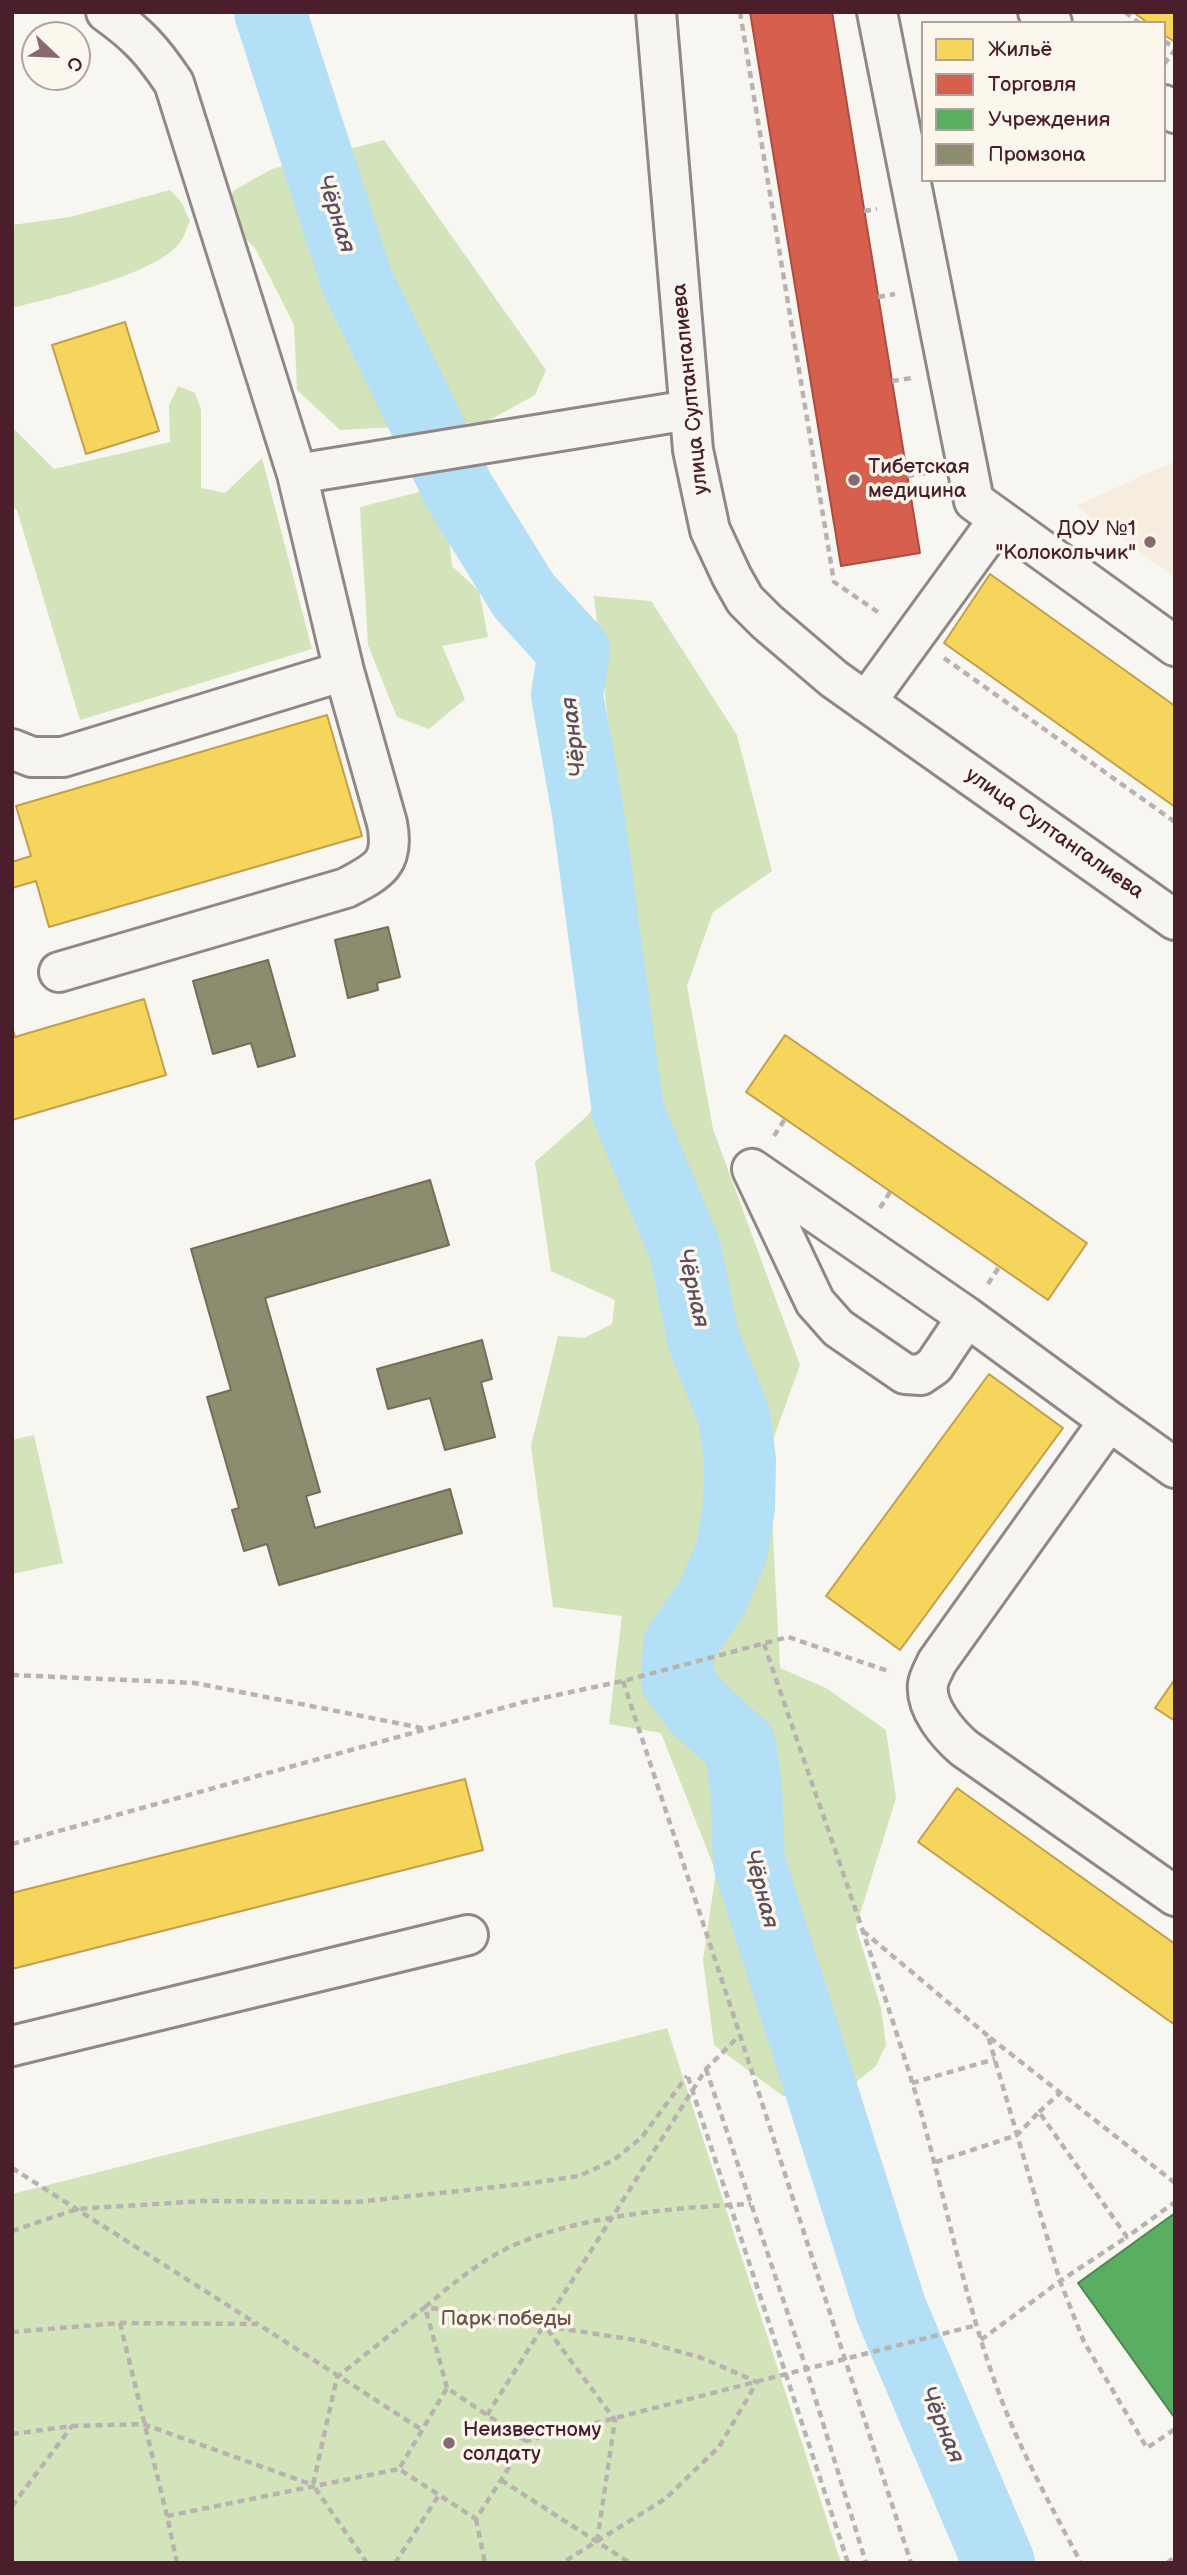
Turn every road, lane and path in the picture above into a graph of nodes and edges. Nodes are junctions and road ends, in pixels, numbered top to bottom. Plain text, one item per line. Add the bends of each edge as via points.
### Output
1 (106, 12) edge
2 (656, 12) edge
3 (740, 12) edge
4 (877, 12) edge
5 (689, 410) junction
6 (297, 474) junction
7 (999, 519) junction
8 (914, 636) junction
9 (1175, 646) edge
10 (344, 671) junction
11 (866, 702) junction
12 (12, 749) edge
13 (1175, 821) edge
14 (1175, 920) edge
15 (59, 972) dead end
16 (967, 1317) junction
17 (1109, 1421) junction
18 (1175, 1468) edge
19 (764, 1644) junction
20 (12, 1675) edge
21 (623, 1681) junction
22 (928, 1685) junction
23 (428, 1729) junction
24 (12, 1844) edge
25 (1175, 1896) edge
26 (861, 1929) junction
27 (468, 1935) dead end
28 (740, 2035) junction
29 (988, 2036) junction
30 (12, 2046) edge
31 (995, 2059) junction
32 (706, 2069) junction
33 (912, 2083) junction
34 (693, 2091) junction
35 (1060, 2093) junction
36 (1039, 2112) junction
37 (1017, 2135) junction
38 (936, 2162) junction
39 (12, 2168) edge
40 (1175, 2182) edge
41 (1175, 2202) edge
42 (751, 2204) junction
43 (731, 2205) junction
44 (77, 2209) junction
45 (613, 2217) junction
46 (12, 2231) edge
47 (1127, 2237) junction
48 (1060, 2281) junction
49 (425, 2307) junction
50 (120, 2323) junction
51 (258, 2324) junction
52 (976, 2325) junction
53 (545, 2326) junction
54 (12, 2332) edge
55 (981, 2340) junction
56 (845, 2357) junction
57 (806, 2368) junction
58 (786, 2374) junction
59 (337, 2377) junction
60 (757, 2382) junction
61 (447, 2388) junction
62 (487, 2415) junction
63 (615, 2420) junction
64 (143, 2424) junction
65 (72, 2426) junction
66 (1175, 2429) edge
67 (422, 2430) junction
68 (12, 2434) edge
69 (526, 2441) junction
70 (399, 2469) junction
71 (501, 2480) junction
72 (313, 2485) junction
73 (439, 2495) junction
74 (12, 2505) edge
75 (167, 2516) junction
76 (476, 2519) junction
77 (597, 2542) junction
78 (1175, 2557) edge
79 (177, 2563) edge
80 (367, 2563) edge
81 (395, 2563) edge
82 (485, 2563) edge
83 (562, 2563) edge
84 (630, 2563) edge
85 (848, 2563) edge
86 (866, 2563) edge
87 (911, 2563) edge
88 (1081, 2563) edge
89 (1167, 2563) edge

1 - 6 street via 134,32 174,83
2 - 5 street, улица Султангалиева
3 - 8 path via 834,582
4 - 7 street via 974,501
5 - 6 street
5 - 11 street, улица Султангалиева via 710,530 732,577 746,600 789,643
6 - 10 street
7 - 8 street
7 - 9 street
8 - 11 street
8 - 13 path
10 - 12 street via 63,757 32,757
10 - 15 street via 391,841 386,861 346,888
11 - 14 street, улица Султангалиева
16 - 16 street via 868,1250 752,1170 815,1302 838,1328 905,1374 921,1376 934,1366
16 - 17 street
17 - 18 street
17 - 22 street via 937,1662
19 - 21 path
19 - 22 path via 788,1637
19 - 26 path
20 - 23 path via 195,1683
21 - 23 path
21 - 28 path
22 - 25 street via 945,1731 964,1748
23 - 24 path
26 - 29 path
26 - 33 path
27 - 30 street
28 - 32 path
28 - 56 path
29 - 31 path
29 - 35 path
31 - 33 path
31 - 37 path
32 - 34 path
32 - 42 path
33 - 38 path
34 - 43 path
34 - 44 path via 687,2076 642,2137 614,2160 579,2176 356,2202 202,2201
34 - 45 path
35 - 36 path
35 - 40 path
36 - 37 path
36 - 47 path
37 - 38 path
37 - 48 path
38 - 52 path
39 - 44 path
41 - 47 path
42 - 43 path
42 - 57 path
43 - 45 path
43 - 58 path
44 - 46 path
44 - 51 path
45 - 49 path via 508,2247 463,2274
45 - 53 path
47 - 48 path
48 - 55 path
48 - 66 path via 1084,2342 1147,2448
49 - 53 path
49 - 59 path
49 - 61 path
50 - 51 path
50 - 54 path
50 - 64 path
51 - 59 path
52 - 55 path
52 - 56 path
53 - 60 path via 642,2341 702,2358
53 - 62 path
53 - 63 path
55 - 88 path via 1028,2463
56 - 57 path
56 - 87 path
57 - 58 path
57 - 86 path
58 - 60 path
58 - 85 path
59 - 67 path
59 - 72 path
60 - 63 path
60 - 77 path via 719,2447 665,2499
61 - 62 path
61 - 67 path
62 - 69 path
63 - 69 path
63 - 77 path
64 - 65 path
64 - 72 path
64 - 75 path
65 - 68 path
65 - 74 path
67 - 70 path
69 - 71 path
70 - 72 path
70 - 73 path
71 - 76 path
71 - 77 path
72 - 75 path
72 - 80 path
73 - 76 path
73 - 81 path
75 - 79 path
76 - 82 path
77 - 83 path
77 - 84 path
78 - 89 path

